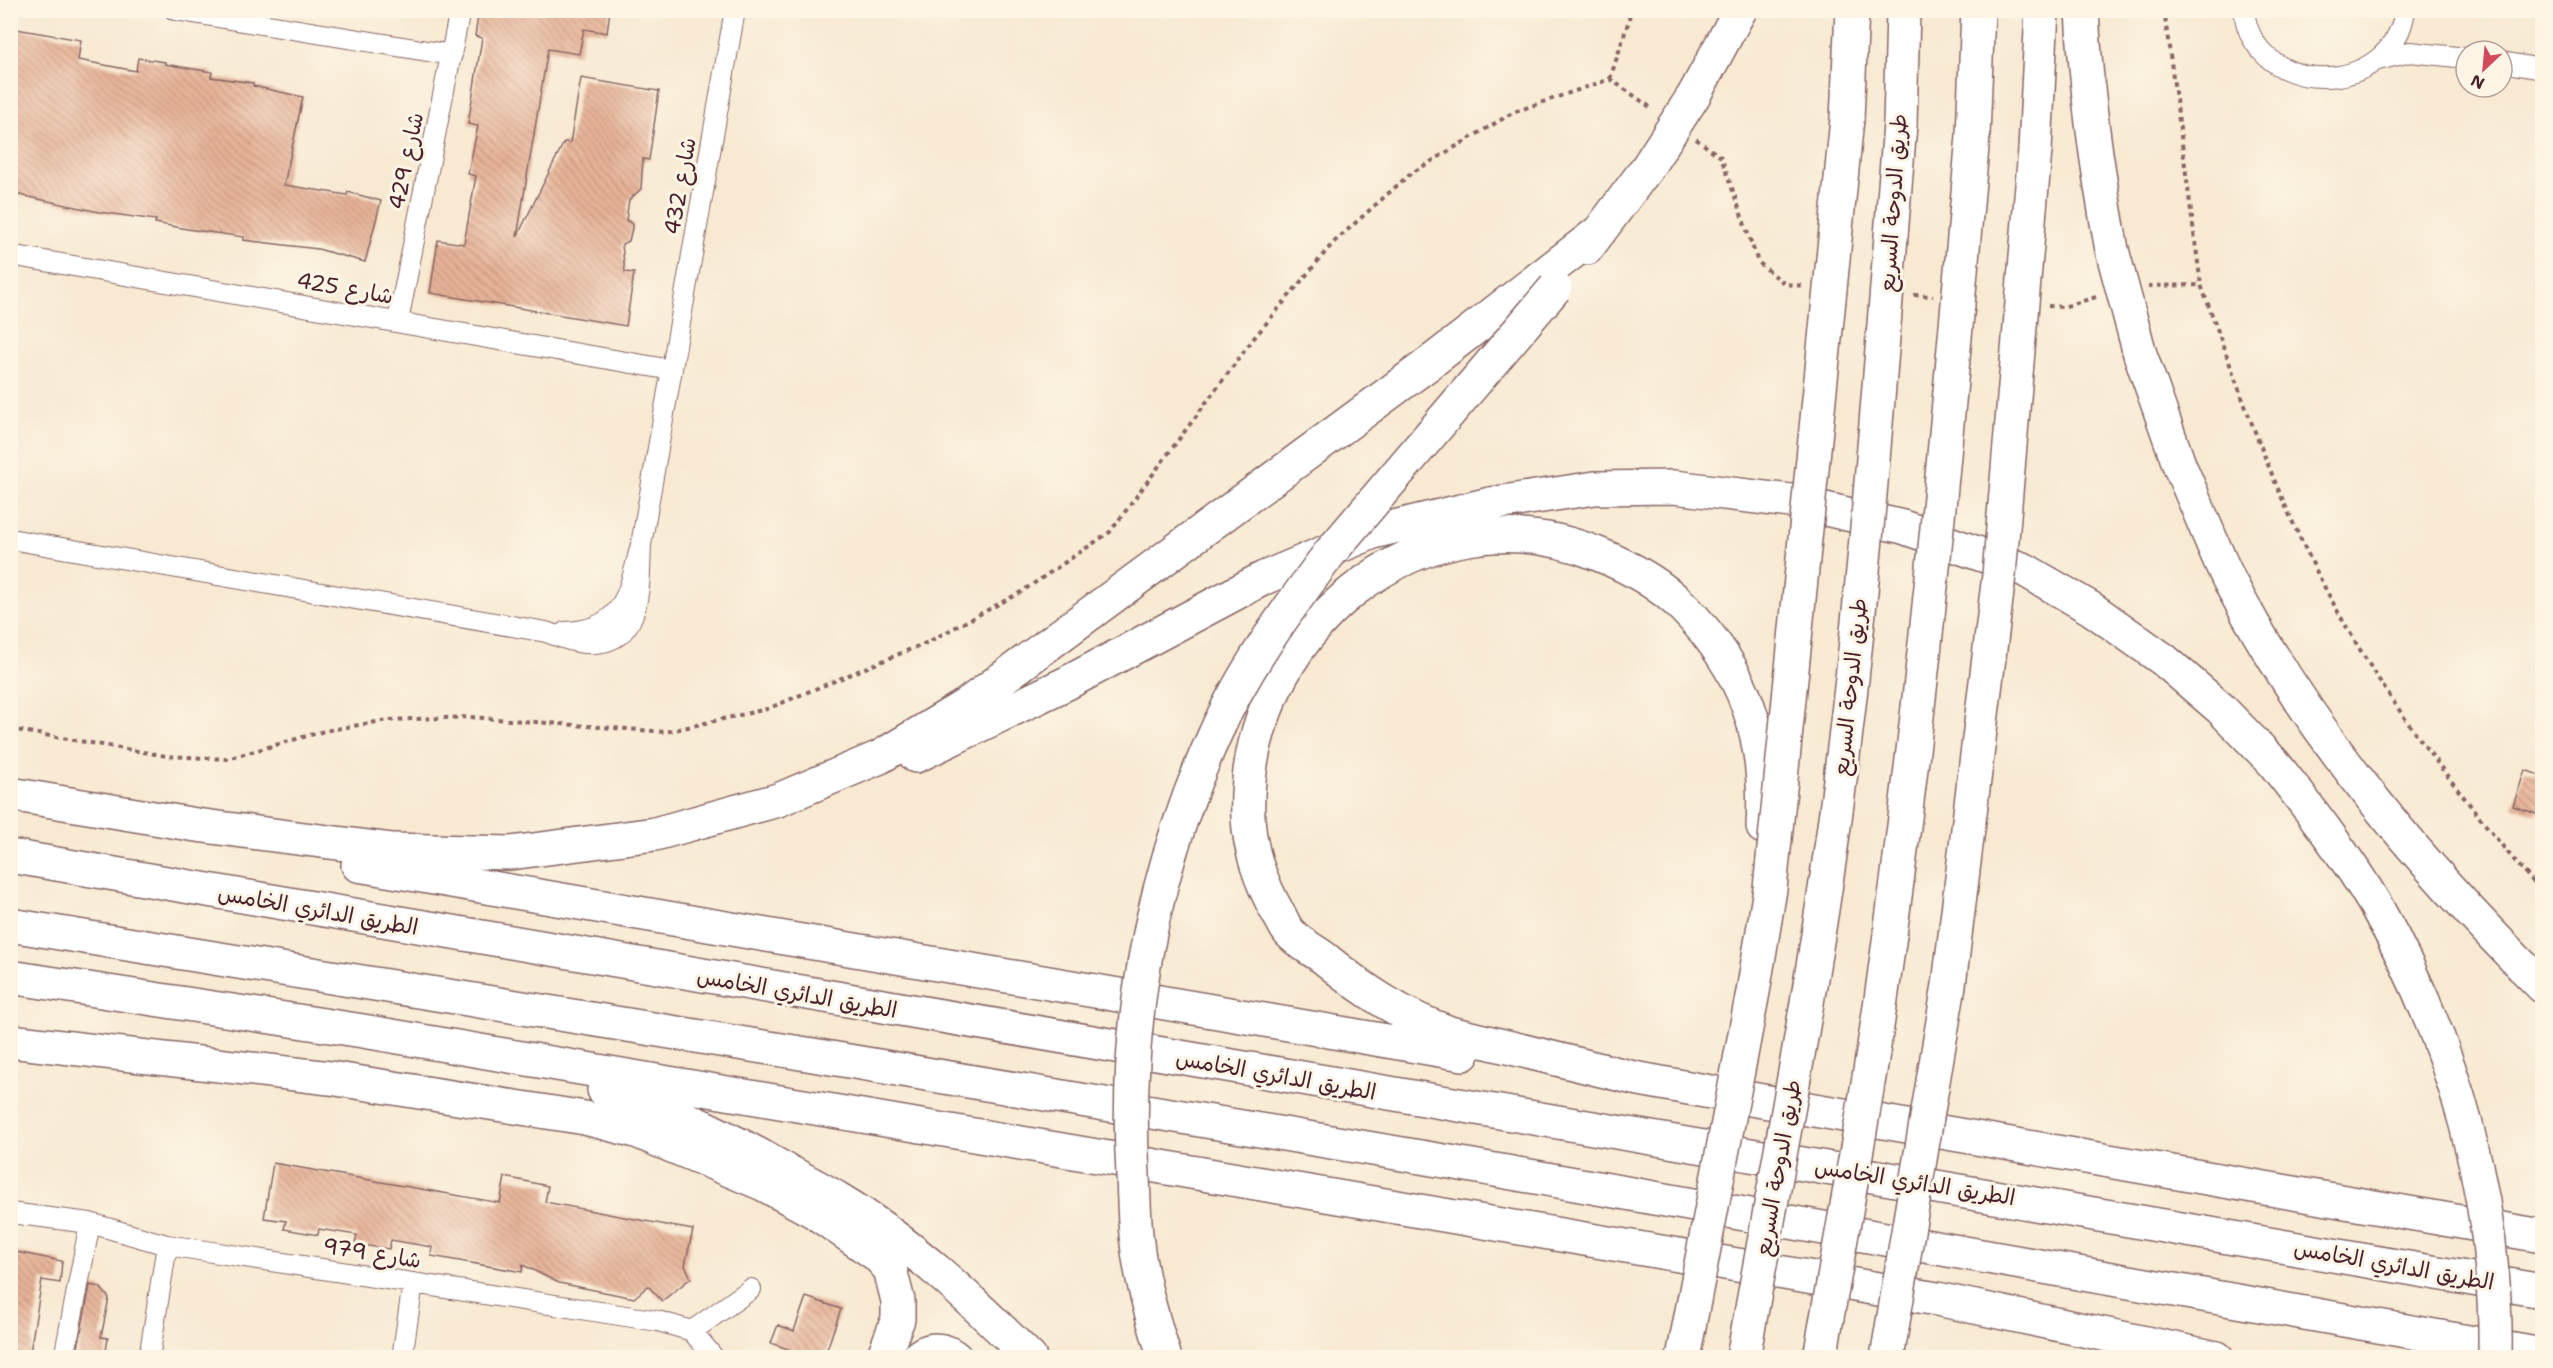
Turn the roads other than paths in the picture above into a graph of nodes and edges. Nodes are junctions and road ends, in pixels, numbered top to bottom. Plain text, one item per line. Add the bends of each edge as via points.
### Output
1 (175, 10) edge
2 (460, 10) edge
3 (735, 10) edge
4 (1740, 10) edge
5 (1852, 10) edge
6 (1903, 10) edge
7 (1978, 10) edge
8 (2042, 10) edge
9 (2082, 10) edge
10 (2244, 10) edge
11 (2405, 10) edge
12 (452, 55) junction
13 (2454, 57) edge
14 (2378, 60) junction
15 (2514, 64) edge
16 (2542, 69) edge
17 (1600, 231) junction
18 (10, 255) edge
19 (398, 321) junction
20 (672, 370) junction
21 (10, 539) edge
22 (10, 794) edge
23 (778, 800) junction
24 (196, 825) junction
25 (10, 856) edge
26 (10, 925) edge
27 (10, 977) edge
28 (2542, 986) edge
29 (1753, 992) junction
30 (363, 1031) junction
31 (10, 1041) edge
32 (1634, 1078) junction
33 (10, 1213) edge
34 (90, 1223) junction
35 (2542, 1236) edge
36 (167, 1245) junction
37 (413, 1284) junction
38 (751, 1289) dead end
39 (2542, 1292) edge
40 (1937, 1299) junction
41 (692, 1331) junction
42 (2542, 1355) edge
43 (64, 1358) edge
44 (149, 1358) edge
45 (402, 1358) edge
46 (714, 1358) edge
47 (883, 1358) edge
48 (913, 1358) edge
49 (960, 1358) edge
50 (1030, 1358) edge
51 (1165, 1358) edge
52 (1683, 1358) edge
53 (1743, 1358) edge
54 (1820, 1358) edge
55 (1887, 1358) edge
56 (2152, 1358) edge
57 (2217, 1358) edge
58 (2495, 1358) edge

1 - 12 street
2 - 12 street, شارع 429
3 - 20 street, شارع 432
4 - 17 highway, bridge via 1694,95
5 - 29 highway, bridge via 1847,119 1770,888
6 - 53 highway, طريق الدوحة السريع, bridge via 1900,125 1842,771 1812,978
7 - 54 highway, bridge via 1973,136 1935,563 1910,780 1883,988
8 - 55 highway, bridge via 2035,150 1999,574 1949,985
9 - 28 highway, bridge via 2095,161 2112,250 2140,354 2180,467 2229,578 2327,742 2467,911
10 - 14 street via 2256,43 2276,63 2300,75 2327,79 2354,74
11 - 14 street via 2394,42
12 - 19 street, شارع 429
13 - 14 street via 2410,52
15 - 16 street
17 - 23 highway via 1418,372 966,705 880,757
17 - 51 highway, bridge via 1298,595 1253,663 1221,722 1185,808 1168,853 1151,924 1139,992 1131,1078 1137,1244
18 - 19 street, شارع 425
19 - 20 street, شارع 425
20 - 21 street, شارع 432 via 641,545 636,611 621,633 596,644
22 - 24 highway
23 - 24 highway via 655,834 510,853 393,850
23 - 58 highway, bridge via 854,780 936,748 1264,578 1373,532 1490,504 1594,488 1674,487 1791,501 1903,527 2025,570 2092,609 2164,660 2220,708 2273,762 2335,842 2413,975 2454,1080 2480,1176 2496,1311
24 - 32 highway via 296,853 395,872 1546,1068
25 - 39 highway, الطريق الدائري الخامس
26 - 42 highway via 1450,1161
27 - 30 highway
29 - 32 highway, bridge via 1752,943 1761,881 1764,768 1756,728 1733,668 1710,636 1669,593 1608,558 1576,545 1540,538 1442,544 1391,566 1346,595 1289,662 1260,720 1252,754 1249,835 1265,890 1290,933 1347,979 1423,1023
29 - 52 highway, bridge
30 - 40 highway
30 - 50 highway via 636,1098 697,1121 838,1199 896,1238 949,1281
31 - 47 highway via 330,1078 585,1118 636,1131 763,1184 813,1211 878,1255 890,1269 898,1301 898,1319
32 - 35 highway
33 - 34 street, شارع 979
34 - 36 street, شارع 979
34 - 43 street
36 - 37 street, شارع 979
36 - 44 street
37 - 41 street, شارع 979 via 658,1321
37 - 45 street
38 - 41 street
40 - 56 highway
40 - 57 highway
41 - 46 street
48 - 49 street via 928,1347 941,1347

